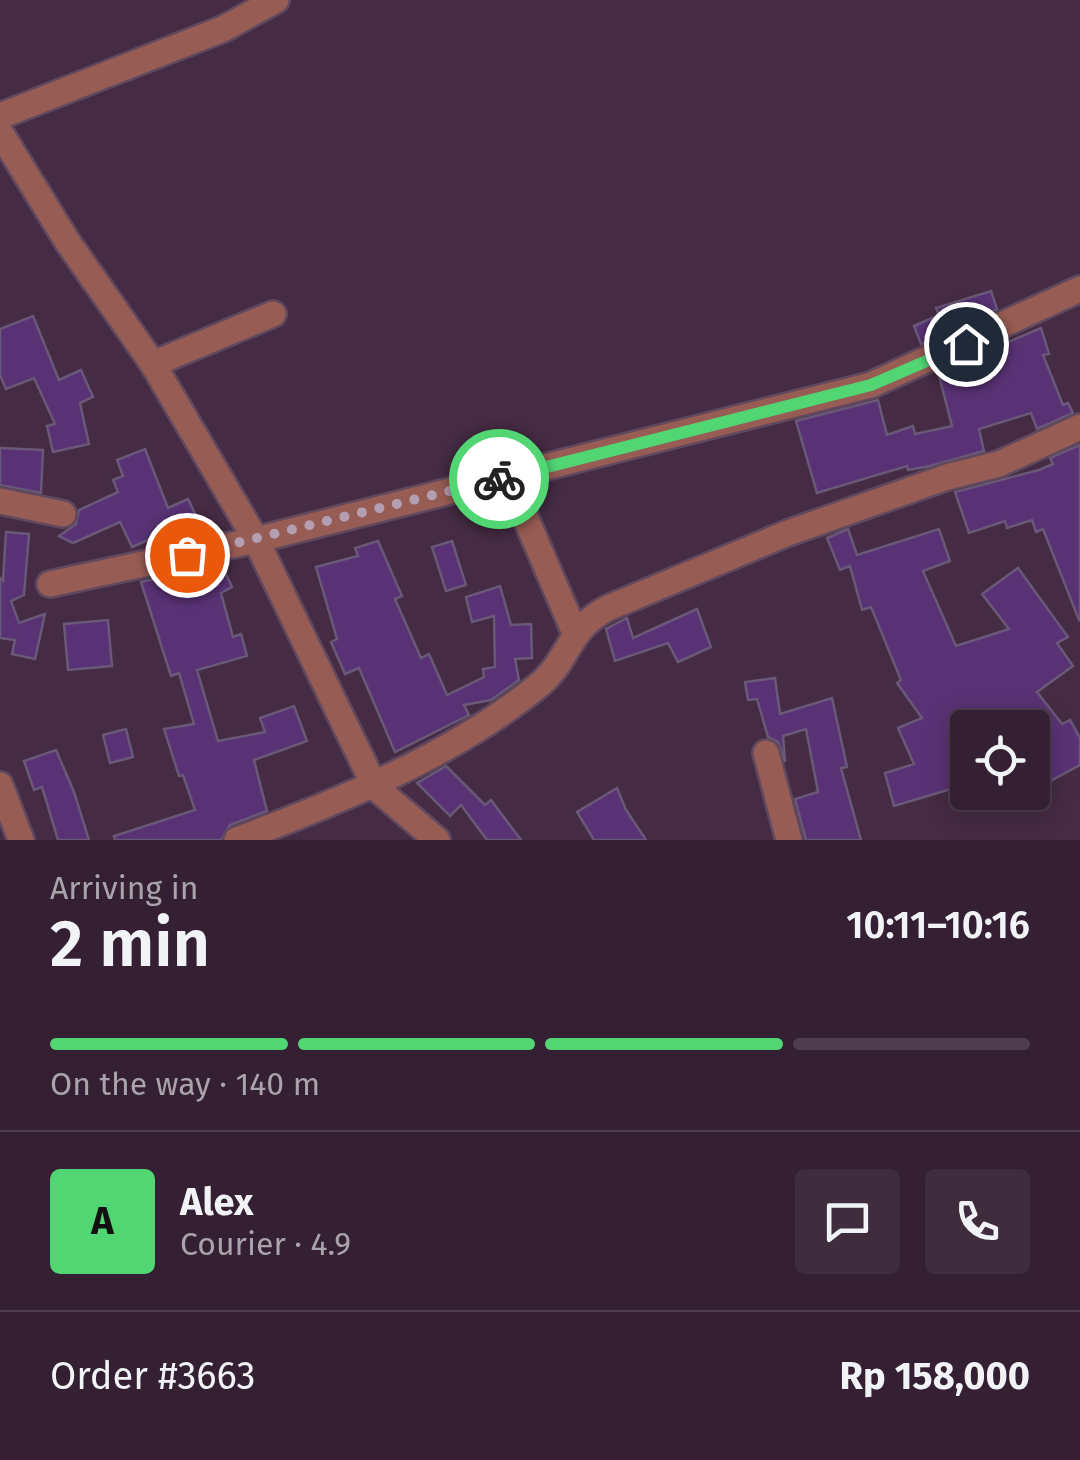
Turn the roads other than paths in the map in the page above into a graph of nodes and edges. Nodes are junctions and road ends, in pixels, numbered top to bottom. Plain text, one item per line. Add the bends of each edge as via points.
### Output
1 (276, 0) edge
2 (0, 116) edge
3 (0, 132) edge
4 (1080, 289) edge
5 (273, 314) dead end
6 (153, 364) junction
7 (1080, 428) edge
8 (508, 477) junction
9 (0, 501) edge
10 (63, 514) dead end
11 (256, 540) junction
12 (50, 584) dead end
13 (575, 633) junction
14 (766, 753) dead end
15 (0, 785) edge
16 (375, 787) junction
17 (21, 840) edge
18 (236, 840) edge
19 (437, 840) edge
20 (790, 840) edge

1 - 2 street via 223,29
3 - 6 street
4 - 8 street via 871,385
5 - 6 street
6 - 11 street
7 - 13 street via 999,464 788,533 608,608
8 - 11 street
8 - 13 street
9 - 10 street
11 - 12 street
11 - 16 street
13 - 16 street via 540,685
14 - 20 street
15 - 17 street
16 - 18 street
16 - 19 street

